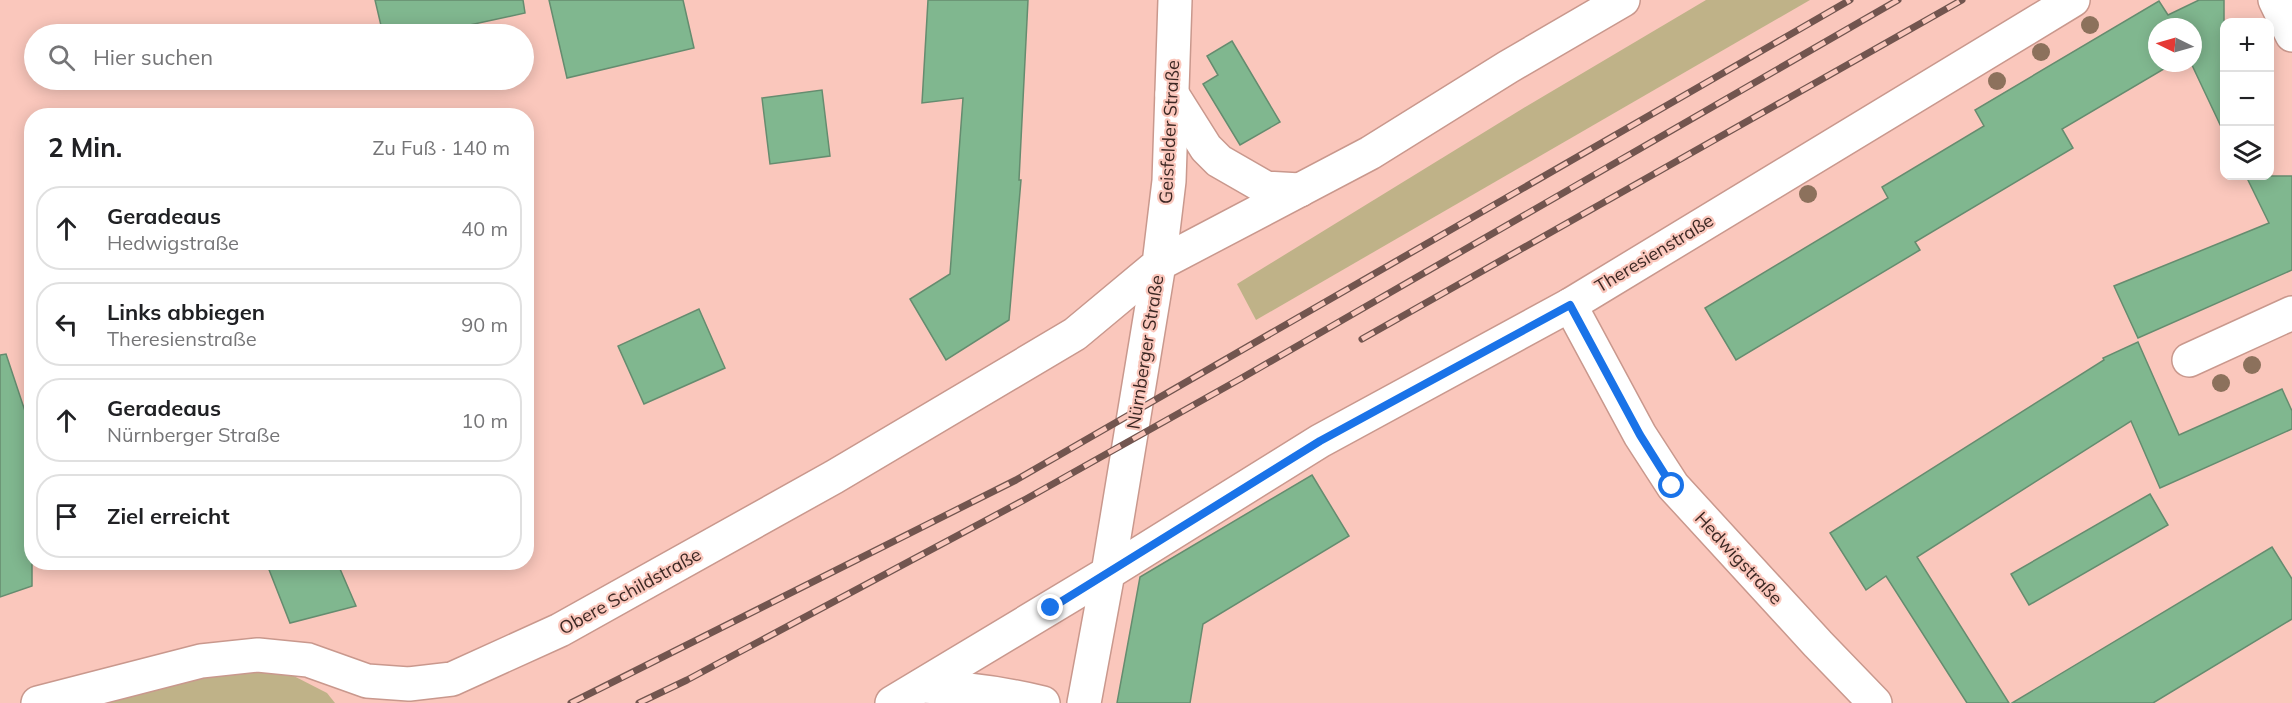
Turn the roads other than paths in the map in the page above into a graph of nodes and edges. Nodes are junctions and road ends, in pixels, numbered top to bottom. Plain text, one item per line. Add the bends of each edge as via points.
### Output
1 (1175, 0) edge
2 (1623, 0) edge
3 (2073, 0) edge
4 (2275, 0) edge
5 (2292, 35) edge
6 (1172, 94) junction
7 (1300, 190) junction
8 (1159, 264) junction
9 (1570, 305) junction
10 (2292, 313) edge
11 (2189, 360) dead end
12 (1108, 573) junction
13 (921, 686) junction
14 (38, 703) edge
15 (891, 703) edge
16 (1043, 703) edge
17 (1084, 703) edge
18 (1875, 703) edge

1 - 6 street, Geisfelder Straße
2 - 7 street, Nürnberger Straße via 1370,153
3 - 9 street, Theresienstraße
4 - 5 street
6 - 7 street via 1206,148 1220,161 1266,188
6 - 8 street, Geisfelder Straße via 1170,182
7 - 8 street, Nürnberger Straße
8 - 12 street, Nürnberger Straße
8 - 14 street, Obere Schildstraße via 1075,334 834,477 560,630 452,679 409,684 367,681 308,660 258,655 201,661
9 - 12 street, Theresienstraße via 1320,441
9 - 18 street, Hedwigstraße via 1672,486
10 - 11 street
12 - 13 street
12 - 17 street, Nürnberger Straße
13 - 15 street
13 - 16 street via 967,688

